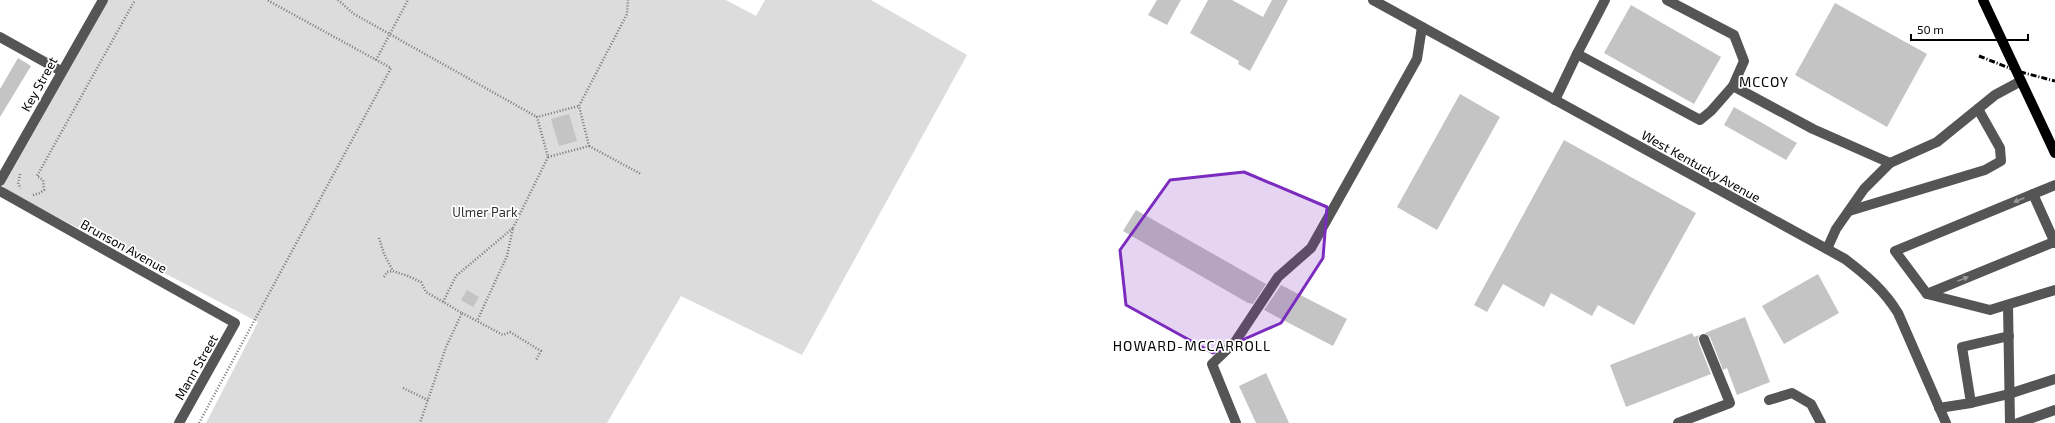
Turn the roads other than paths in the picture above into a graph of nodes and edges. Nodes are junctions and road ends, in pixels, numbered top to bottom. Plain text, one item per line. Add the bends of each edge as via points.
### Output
1 (103, 0) edge
2 (1373, 0) edge
3 (1605, 0) edge
4 (1667, 0) edge
5 (1983, 0) edge
6 (1422, 27) junction
7 (0, 37) edge
8 (1577, 54) junction
9 (61, 71) junction
10 (2021, 81) junction
11 (1733, 86) junction
12 (1555, 100) junction
13 (1978, 109) junction
14 (2055, 153) edge
15 (1890, 163) junction
16 (0, 181) edge
17 (2055, 185) edge
18 (0, 190) edge
19 (2033, 194) junction
20 (1849, 211) junction
21 (2055, 242) edge
22 (1827, 249) junction
23 (2055, 290) edge
24 (1927, 294) junction
25 (2008, 305) junction
26 (235, 324) joint
27 (2009, 336) junction
28 (1704, 339) dead end
29 (2055, 379) edge
30 (2009, 394) junction
31 (1769, 400) dead end
32 (1972, 403) junction
33 (1939, 408) junction
34 (2055, 410) edge
35 (179, 423) edge
36 (1236, 423) edge
37 (1678, 423) edge
38 (1821, 423) edge
39 (1946, 423) edge
40 (2010, 423) edge
41 (2018, 423) edge

1 - 9 street, Key Street
2 - 6 street, West Kentucky Avenue
3 - 8 street
4 - 11 street via 1734,35 1744,61
5 - 10 main road
6 - 12 street, West Kentucky Avenue
6 - 36 street via 1417,59 1311,248 1278,277 1235,342 1212,364
7 - 9 street
8 - 11 street via 1700,120
8 - 12 street
9 - 16 street, Key Street
10 - 13 street
10 - 14 main road
11 - 15 street via 1813,129
12 - 22 street, West Kentucky Avenue
13 - 15 street via 1937,142
13 - 20 street via 2000,148 2001,161 1985,170
15 - 20 street via 1864,189
17 - 19 street
18 - 26 street, Brunson Avenue
19 - 21 street
19 -> 24 street via 1895,252
20 - 22 street via 1836,229
24 -> 21 street
22 - 33 street, West Kentucky Avenue via 1870,278 1890,300
23 - 25 street
24 - 25 street via 1990,310
25 - 27 street
26 - 35 street, Mann Street
27 - 30 street
27 - 32 street via 1962,347
28 - 37 street via 1730,403
29 - 30 street
30 - 32 street
30 - 40 street
31 - 38 street via 1792,393 1810,404
32 - 33 street
33 - 39 street, West Kentucky Avenue
34 - 41 street

